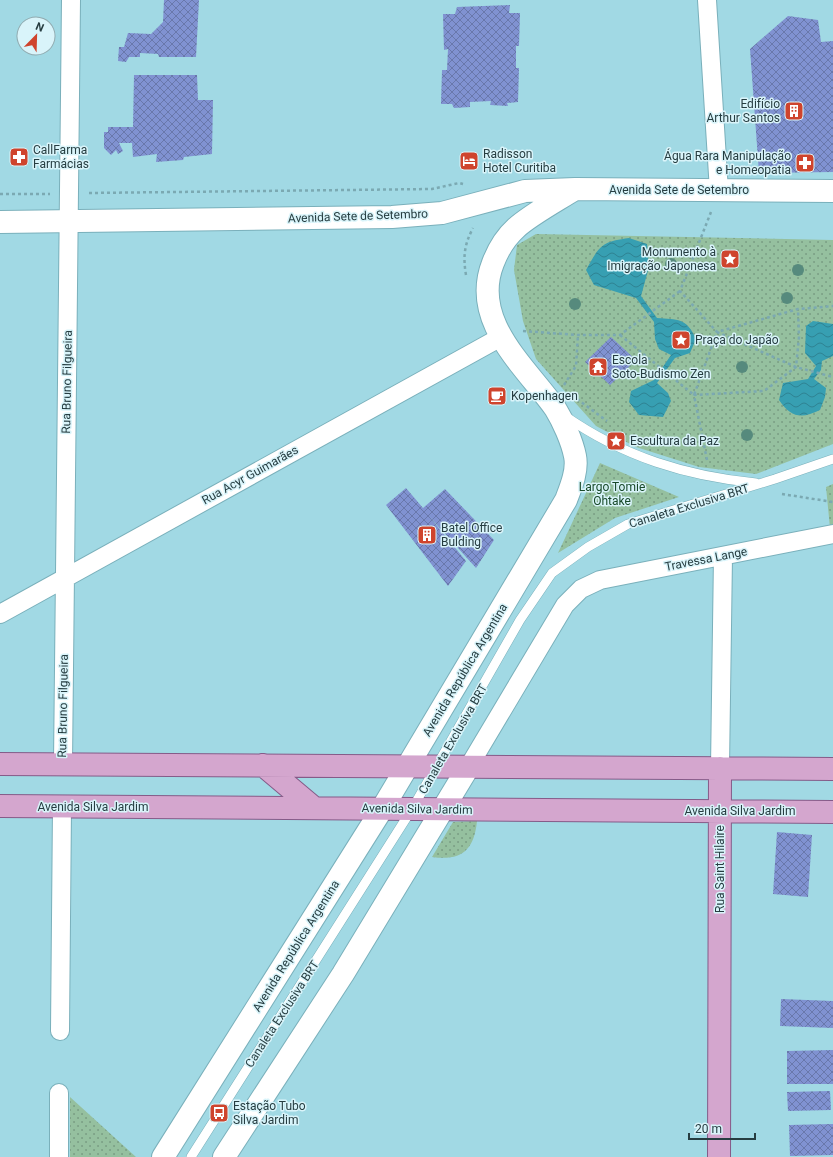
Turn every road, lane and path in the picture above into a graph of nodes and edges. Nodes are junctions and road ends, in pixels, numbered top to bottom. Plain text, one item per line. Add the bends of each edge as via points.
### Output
1 (71, 0) edge
2 (707, 0) edge
3 (465, 185) dead end
4 (574, 189) junction
5 (719, 191) junction
6 (833, 191) edge
7 (94, 193) dead end
8 (0, 194) edge
9 (48, 194) dead end
10 (0, 222) edge
11 (69, 222) junction
12 (475, 224) dead end
13 (463, 258) dead end
14 (680, 290) junction
15 (833, 306) edge
16 (798, 308) junction
17 (717, 332) junction
18 (578, 335) junction
19 (620, 335) junction
20 (501, 337) junction
21 (796, 367) junction
22 (833, 376) edge
23 (558, 382) dead end
24 (694, 395) junction
25 (574, 397) dead end
26 (555, 409) junction
27 (610, 423) dead end
28 (700, 459) dead end
29 (833, 459) edge
30 (708, 461) junction
31 (714, 462) dead end
32 (760, 484) junction
33 (782, 494) dead end
34 (833, 502) edge
35 (833, 534) edge
36 (723, 556) junction
37 (65, 578) junction
38 (0, 614) edge
39 (0, 764) edge
40 (63, 764) junction
41 (263, 765) junction
42 (408, 766) junction
43 (437, 766) junction
44 (469, 766) junction
45 (720, 768) junction
46 (833, 769) edge
47 (0, 806) edge
48 (62, 807) junction
49 (314, 808) junction
50 (382, 808) junction
51 (412, 809) junction
52 (445, 809) junction
53 (720, 811) junction
54 (833, 812) edge
55 (60, 1031) dead end
56 (59, 1093) dead end
57 (59, 1157) edge
58 (163, 1157) edge
59 (191, 1157) edge
60 (224, 1157) edge
61 (719, 1157) edge

1 - 11 street, Rua Bruno Filgueira
2 - 5 street
3 - 7 path via 459,183 432,189
4 - 5 street, Avenida Sete de Setembro
4 - 11 street, Avenida Sete de Setembro via 525,191 442,213 392,217
4 - 20 street, Avenida República Argentina via 516,227 498,250 490,272 488,290 491,315
5 - 6 street, Avenida Sete de Setembro
5 - 14 path
8 - 9 path
10 - 11 street, Avenida Sete de Setembro
11 - 37 street, Rua Bruno Filgueira
12 - 13 path via 466,241
14 - 17 path
14 - 19 path
15 - 16 path
16 - 17 path
16 - 21 path
17 - 21 path
17 - 24 path
18 - 19 path
18 - 20 path via 515,330
18 - 23 path via 576,366 563,388
19 - 24 path
20 - 26 street, Avenida República Argentina via 520,366
20 - 37 street, Rua Acyr Guimarães
21 - 22 path
21 - 24 path via 764,392
24 - 30 path
25 - 27 path
26 - 32 lane, Canaleta Exclusiva BRT via 590,433 646,459 686,473
26 - 42 street, Avenida República Argentina via 576,457 574,478 566,500
28 - 30 path
29 - 32 lane, Canaleta Exclusiva BRT
30 - 31 path
32 - 43 lane, Canaleta Exclusiva BRT via 628,524 588,547 552,573 520,620
33 - 34 path
35 - 36 street, Travessa Lange
36 - 44 street, Travessa Lange via 600,580 581,589 565,605
36 - 45 street, Rua Saint Hilaire
37 - 38 street, Rua Acyr Guimarães
37 - 40 street, Rua Bruno Filgueira
39 - 40 main road
40 - 41 main road
41 - 42 main road
41 - 49 main road
42 - 43 main road
42 - 50 street, Avenida República Argentina
43 - 44 main road
43 - 51 lane, Canaleta Exclusiva BRT
44 - 45 main road
44 - 52 street
45 - 46 main road
45 - 53 main road, Rua Saint Hilaire
47 - 48 main road, Avenida Silva Jardim
48 - 49 main road, Avenida Silva Jardim
48 - 55 street
49 - 50 main road, Avenida Silva Jardim
50 - 51 main road, Avenida Silva Jardim
50 - 58 street, Avenida República Argentina
51 - 52 main road, Avenida Silva Jardim
51 - 59 lane, Canaleta Exclusiva BRT
52 - 53 main road, Avenida Silva Jardim
52 - 60 street via 343,974
53 - 54 main road, Avenida Silva Jardim
53 - 61 main road, Rua Saint Hilaire
56 - 57 street

